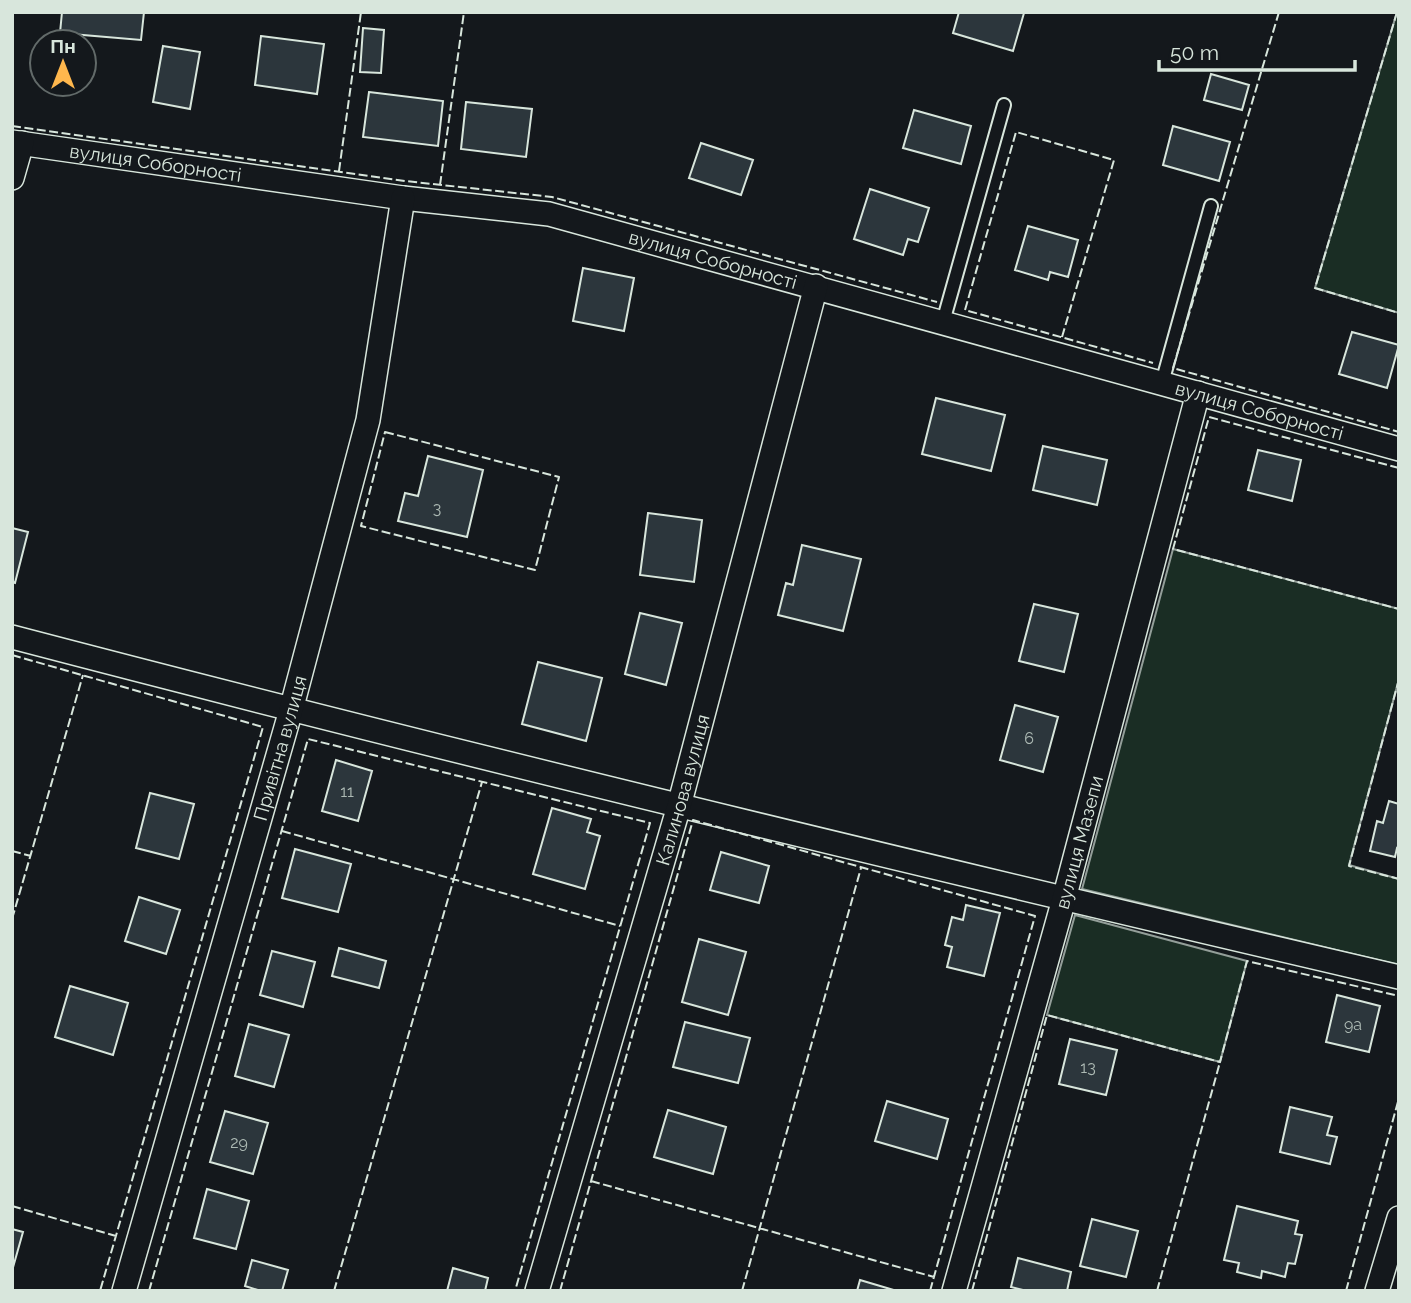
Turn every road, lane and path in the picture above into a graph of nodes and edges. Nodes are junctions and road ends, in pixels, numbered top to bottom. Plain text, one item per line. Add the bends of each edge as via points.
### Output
1 (1004, 105) dead end
2 (17, 143) edge
3 (12, 178) edge
4 (403, 198) junction
5 (1211, 206) dead end
6 (816, 286) junction
7 (943, 322) junction
8 (1162, 383) junction
9 (1198, 393) junction
10 (1399, 449) edge
11 (12, 637) edge
12 (291, 710) junction
13 (679, 806) junction
14 (1064, 899) junction
15 (1399, 977) edge
16 (1399, 1218) edge
17 (124, 1291) edge
18 (537, 1291) edge
19 (954, 1291) edge
20 (1377, 1291) edge

1 - 7 lane
2 - 3 street
2 - 4 street, вулиця Соборності
4 - 6 street, вулиця Соборності via 549,214
4 - 12 street, Привітна вулиця via 368,420
5 - 8 lane
6 - 7 street, вулиця Соборності
6 - 13 street, Калинова вулиця
7 - 8 street, вулиця Соборності
8 - 9 street, вулиця Соборності
9 - 10 street, вулиця Соборності
9 - 14 street, вулиця Мазепи
11 - 12 street
12 - 13 street
12 - 17 street, Привітна вулиця
13 - 14 street
13 - 18 street, Калинова вулиця
14 - 15 street
14 - 19 street, вулиця Мазепи
16 - 20 street

